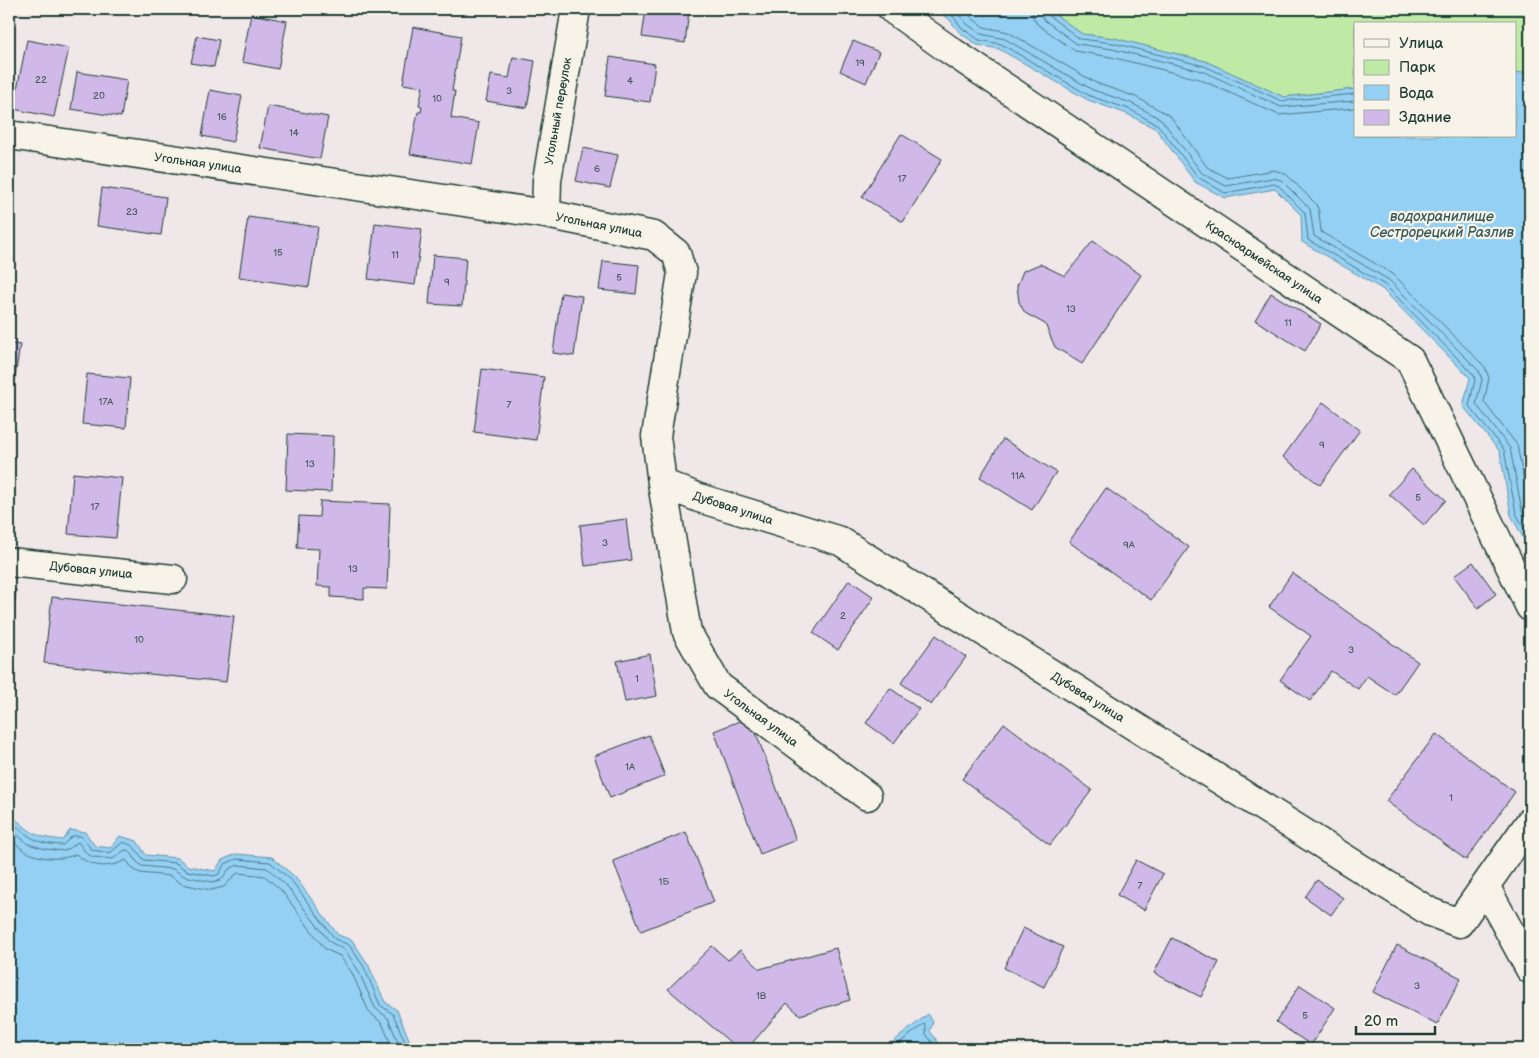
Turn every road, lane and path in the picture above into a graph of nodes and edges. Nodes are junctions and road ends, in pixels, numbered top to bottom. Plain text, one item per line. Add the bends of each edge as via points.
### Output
1 (576, 9) edge
2 (892, 9) edge
3 (9, 135) edge
4 (546, 214) junction
5 (662, 483) junction
6 (9, 562) edge
7 (173, 579) dead end
8 (1530, 607) edge
9 (867, 796) dead end
10 (1530, 822) edge
11 (1485, 886) junction
12 (1530, 969) edge

1 - 4 street, Угольный переулок via 546,180
2 - 8 street, Красноармейская улица via 948,50 1410,360
3 - 4 street, Угольная улица
4 - 5 street, Угольная улица via 654,236 676,253 682,273 656,436
5 - 9 street, Угольная улица via 687,632 718,686
5 - 11 street, Дубовая улица via 699,498 840,541 1430,912 1459,923
6 - 7 street, Дубовая улица
10 - 11 street
11 - 12 street

